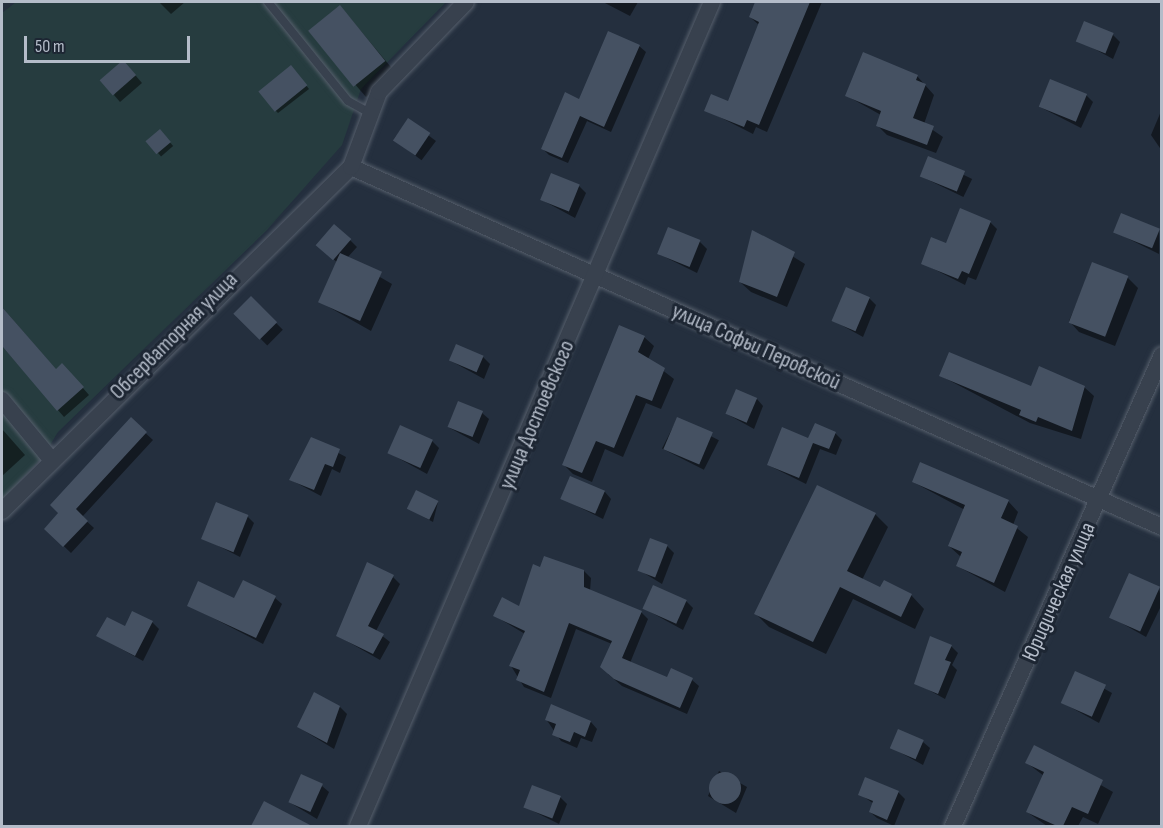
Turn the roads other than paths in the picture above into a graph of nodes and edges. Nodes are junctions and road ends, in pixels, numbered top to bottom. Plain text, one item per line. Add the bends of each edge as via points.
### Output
1 (268, 2) edge
2 (466, 2) edge
3 (712, 2) edge
4 (371, 114) junction
5 (351, 166) junction
6 (597, 276) junction
7 (1161, 355) edge
8 (2, 400) edge
9 (50, 458) junction
10 (1100, 500) junction
11 (2, 511) edge
12 (1161, 527) edge
13 (358, 826) edge
14 (953, 826) edge

1 - 4 lane via 348,101
2 - 4 street via 379,92
3 - 6 street, улица Достоевского
4 - 5 street
5 - 6 street, улица Софьи Перовской
5 - 9 street, Обсерваторная улица
6 - 10 street, улица Софьи Перовской
6 - 13 street, улица Достоевского
7 - 10 street, Юридическая улица
8 - 9 street
9 - 11 street, Обсерваторная улица
10 - 12 street, улица Софьи Перовской
10 - 14 street, Юридическая улица

